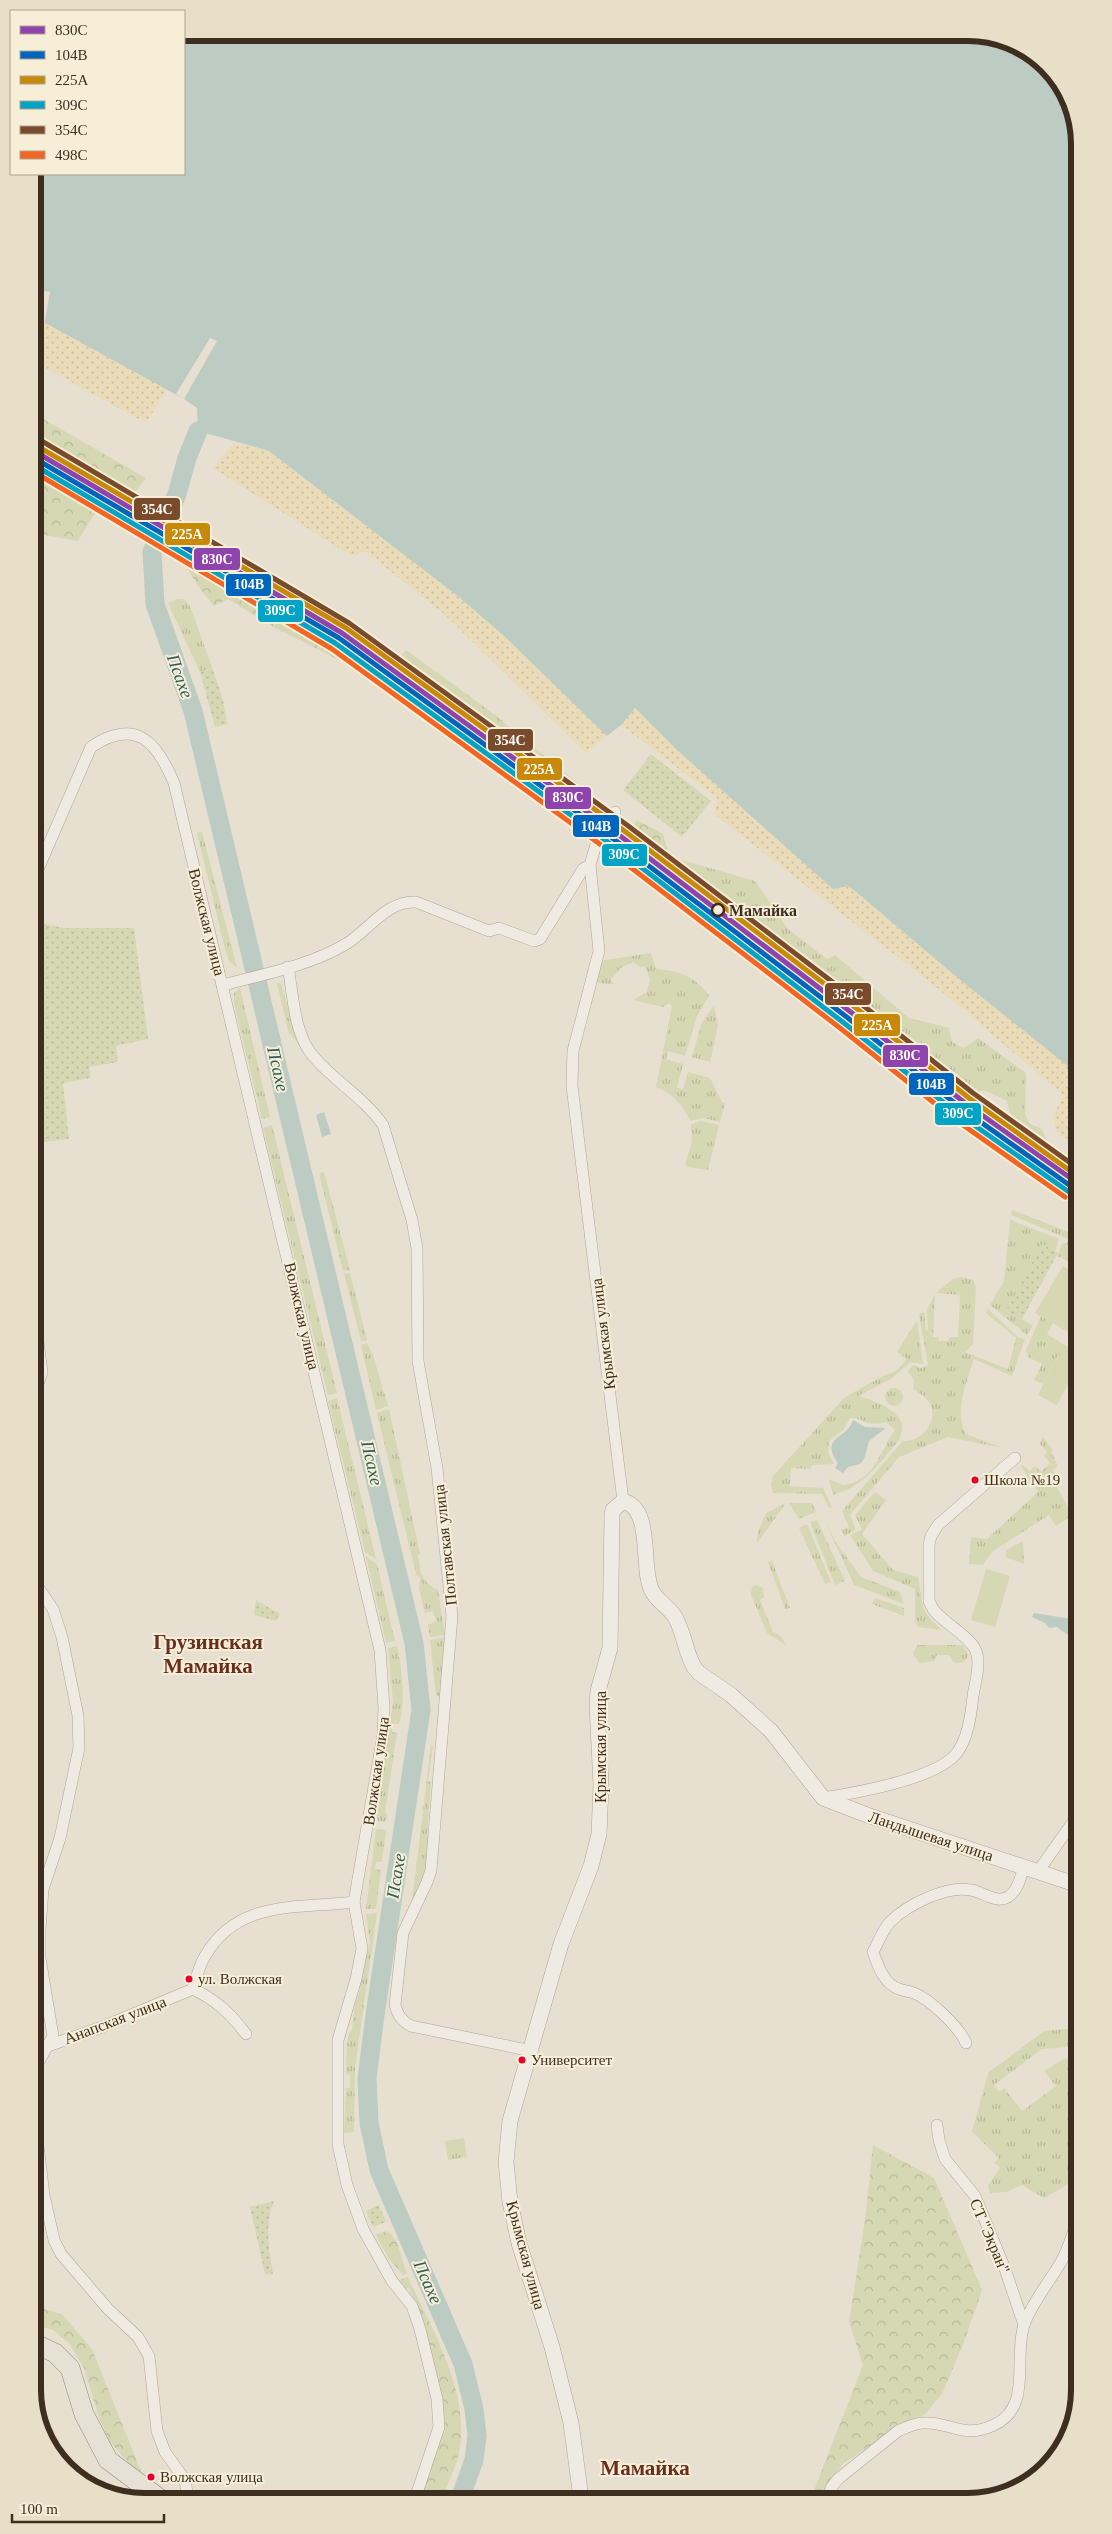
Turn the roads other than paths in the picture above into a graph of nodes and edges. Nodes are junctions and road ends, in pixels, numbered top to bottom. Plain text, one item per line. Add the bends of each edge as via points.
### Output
1 (615, 812) dead end
2 (41, 862) edge
3 (590, 865) junction
4 (288, 967) junction
5 (223, 985) junction
6 (1015, 1458) dead end
7 (623, 1501) junction
8 (41, 1591) edge
9 (824, 1798) junction
10 (1071, 1825) edge
11 (1024, 1866) junction
12 (1039, 1870) junction
13 (1071, 1882) edge
14 (354, 1902) junction
15 (41, 1916) edge
16 (41, 1964) edge
17 (192, 1989) junction
18 (246, 2034) dead end
19 (966, 2043) dead end
20 (43, 2047) edge
21 (532, 2051) junction
22 (937, 2125) dead end
23 (41, 2170) edge
24 (1071, 2237) edge
25 (1024, 2325) junction
26 (41, 2347) edge
27 (152, 2493) edge
28 (187, 2493) edge
29 (417, 2493) edge
30 (581, 2493) edge
31 (830, 2493) edge

1 - 3 street, Крымская улица via 597,841
2 - 5 street, Волжская улица via 91,747 112,736 127,735 142,737 152,743 174,783
3 - 4 street, Крымская улица via 583,869 540,939 534,941 499,928 489,932 416,902 405,901 395,905 346,943
3 - 7 street, Крымская улица via 599,951 573,1051 572,1086
4 - 5 street, Крымская улица
4 - 21 street, Полтавская улица via 300,1027 309,1051 374,1112 383,1125 412,1220 417,1248 418,1361 437,1468 452,1616 430,1870 403,1933 395,2005 397,2013 411,2026
5 - 14 street, Волжская улица via 380,1650 383,1735
6 - 9 street, Ландышевая улица via 938,1525 929,1544 929,1601 932,1609 975,1650 977,1659 971,1714 963,1743 945,1763 906,1779
7 - 9 street via 636,1508 644,1536 652,1592 674,1616 694,1667 771,1731
7 - 21 street, Крымская улица via 612,1515 610,1648 598,1691 599,1834 591,1866 561,1944
8 - 15 street via 53,1609 62,1638 78,1716 79,1748 60,1838 43,1889
9 - 11 street, Ландышевая улица
10 - 12 street
11 - 12 street, Ландышевая улица
11 - 19 street via 1017,1887 1008,1897 996,1899 970,1889 917,1901 889,1923 873,1952 879,1971 896,1988 915,1993 937,2009 962,2033
12 - 13 street, Ландышевая улица
14 - 17 street via 265,1910 244,1918 218,1939 204,1957
14 - 29 street via 362,1949 338,2040 338,2144 347,2184 363,2228 392,2281 412,2306 437,2399 439,2427
16 - 20 street via 52,2026 52,2036
17 - 18 street via 212,1998
17 - 20 street, Анапская улица
21 - 30 street, Крымская улица via 508,2133 506,2162 510,2202 569,2415
22 - 25 street, СТ "Экран" via 945,2159 975,2196
23 - 28 street via 54,2240 61,2254 108,2309 138,2337 149,2356 157,2430 165,2452 186,2480
24 - 25 street via 1062,2260
25 - 31 street via 1018,2398 1009,2415 980,2430 963,2432 923,2423 907,2427 838,2479
26 - 27 main road via 63,2359 70,2368 84,2414 108,2460

